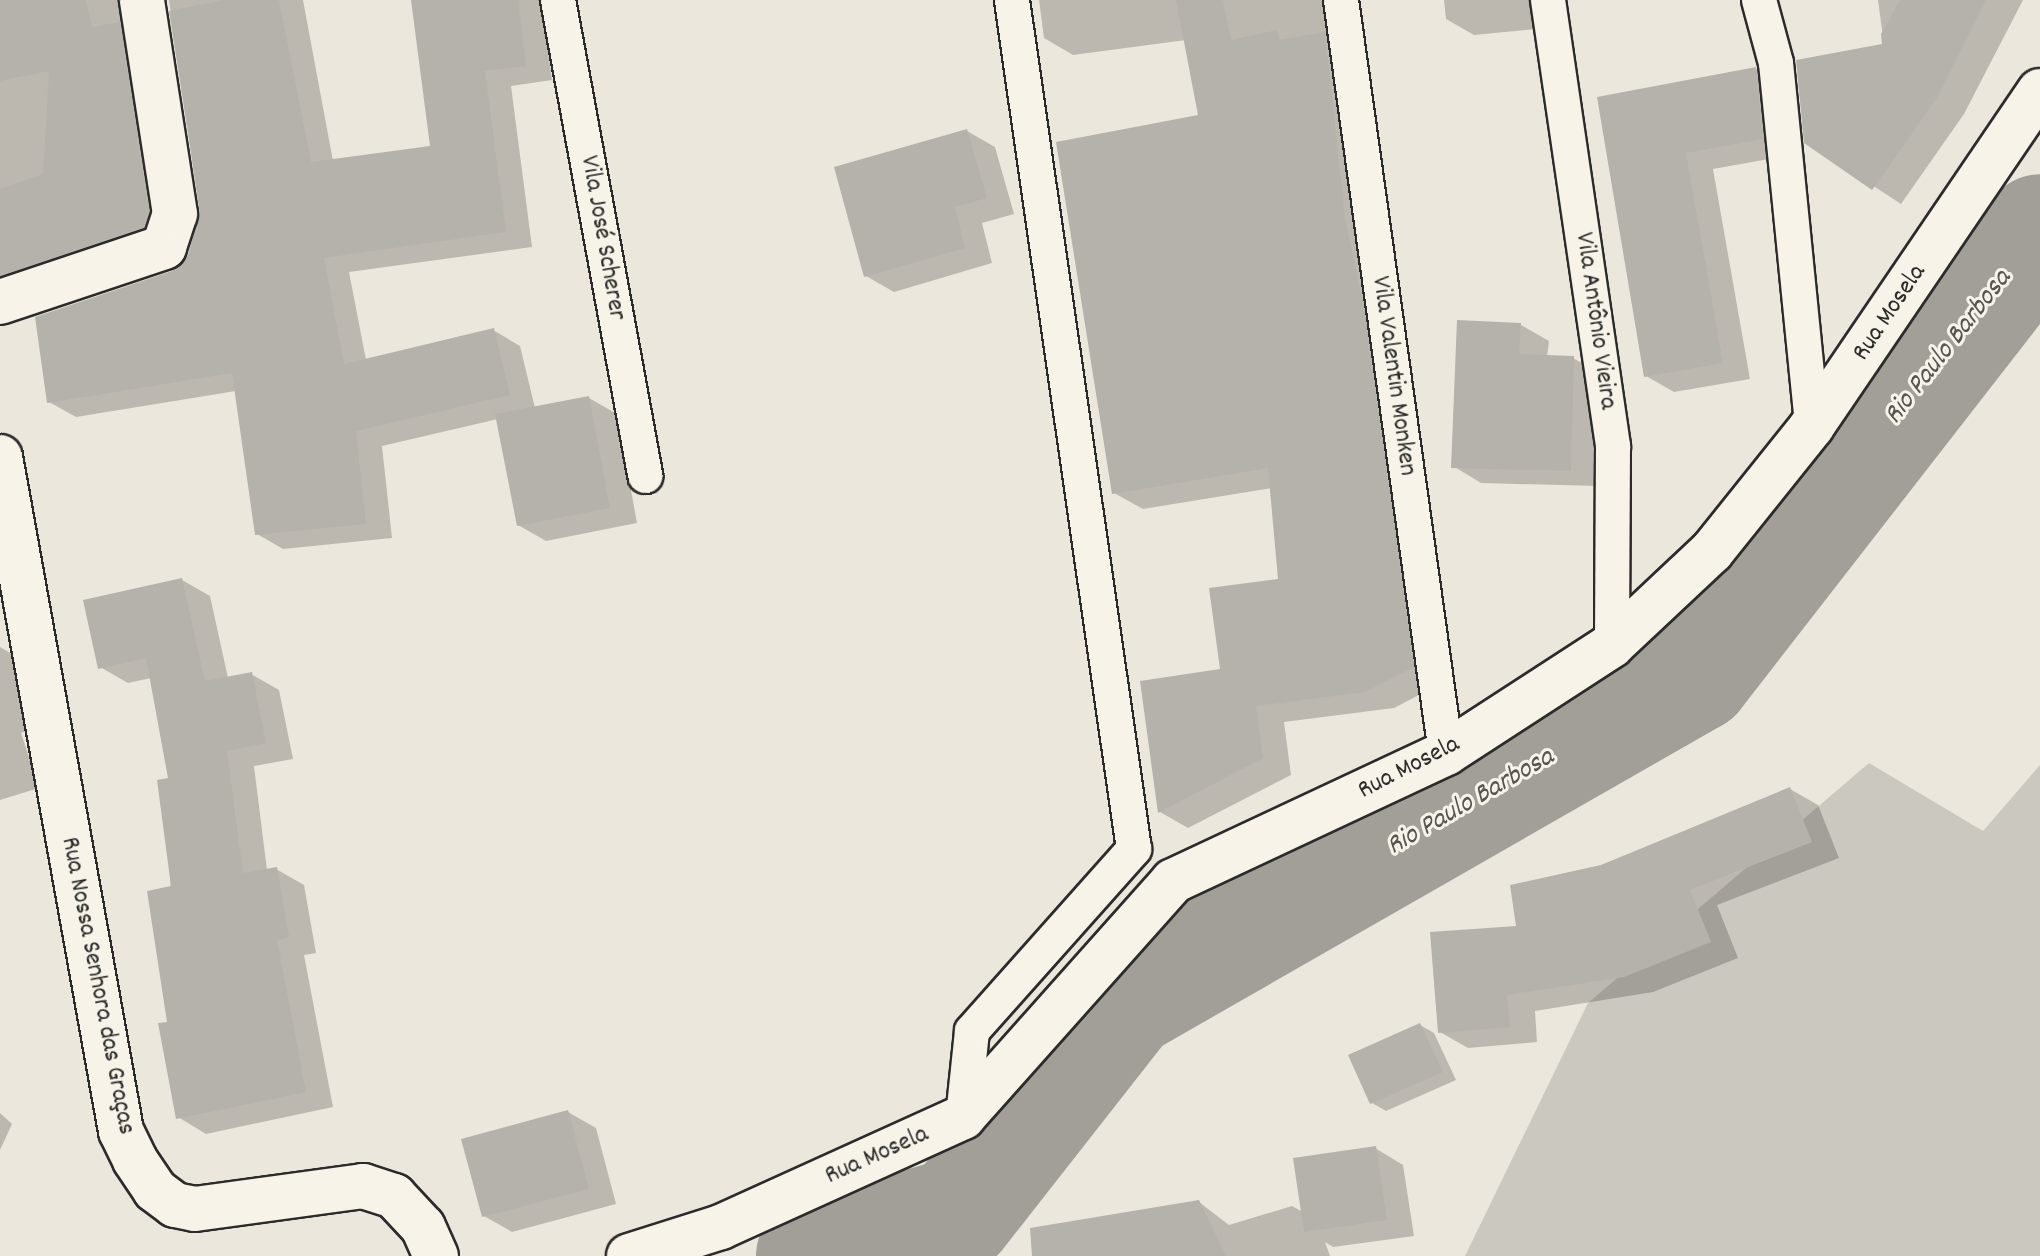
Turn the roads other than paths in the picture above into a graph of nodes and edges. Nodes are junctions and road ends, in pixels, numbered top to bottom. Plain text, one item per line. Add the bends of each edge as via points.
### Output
1 (142, 0) edge
2 (558, 0) edge
3 (1012, 0) edge
4 (1341, 0) edge
5 (1548, 0) edge
6 (1759, 0) edge
7 (2040, 91) edge
8 (0, 302) edge
9 (1812, 426) junction
10 (0, 457) edge
11 (645, 476) dead end
12 (1612, 645) junction
13 (1446, 753) junction
14 (963, 1117) junction
15 (436, 1256) edge
16 (629, 1256) edge

1 - 8 street via 175,214 164,247
2 - 11 lane, Vila José Scherer
3 - 14 lane via 1134,849 972,1031
4 - 13 lane, Vila Valentin Monken
5 - 12 lane, Vila Antônio Vieira via 1613,446
6 - 9 lane via 1776,63
7 - 9 street, Rua Mosela
9 - 12 street, Rua Mosela via 1712,551
10 - 15 street, Rua Nossa Senhora das Graças via 121,1131 135,1160 155,1190 175,1205 195,1209 363,1186 394,1196 423,1227
12 - 13 street, Rua Mosela
13 - 14 street, Rua Mosela via 1173,881
14 - 16 street, Rua Mosela via 721,1227

